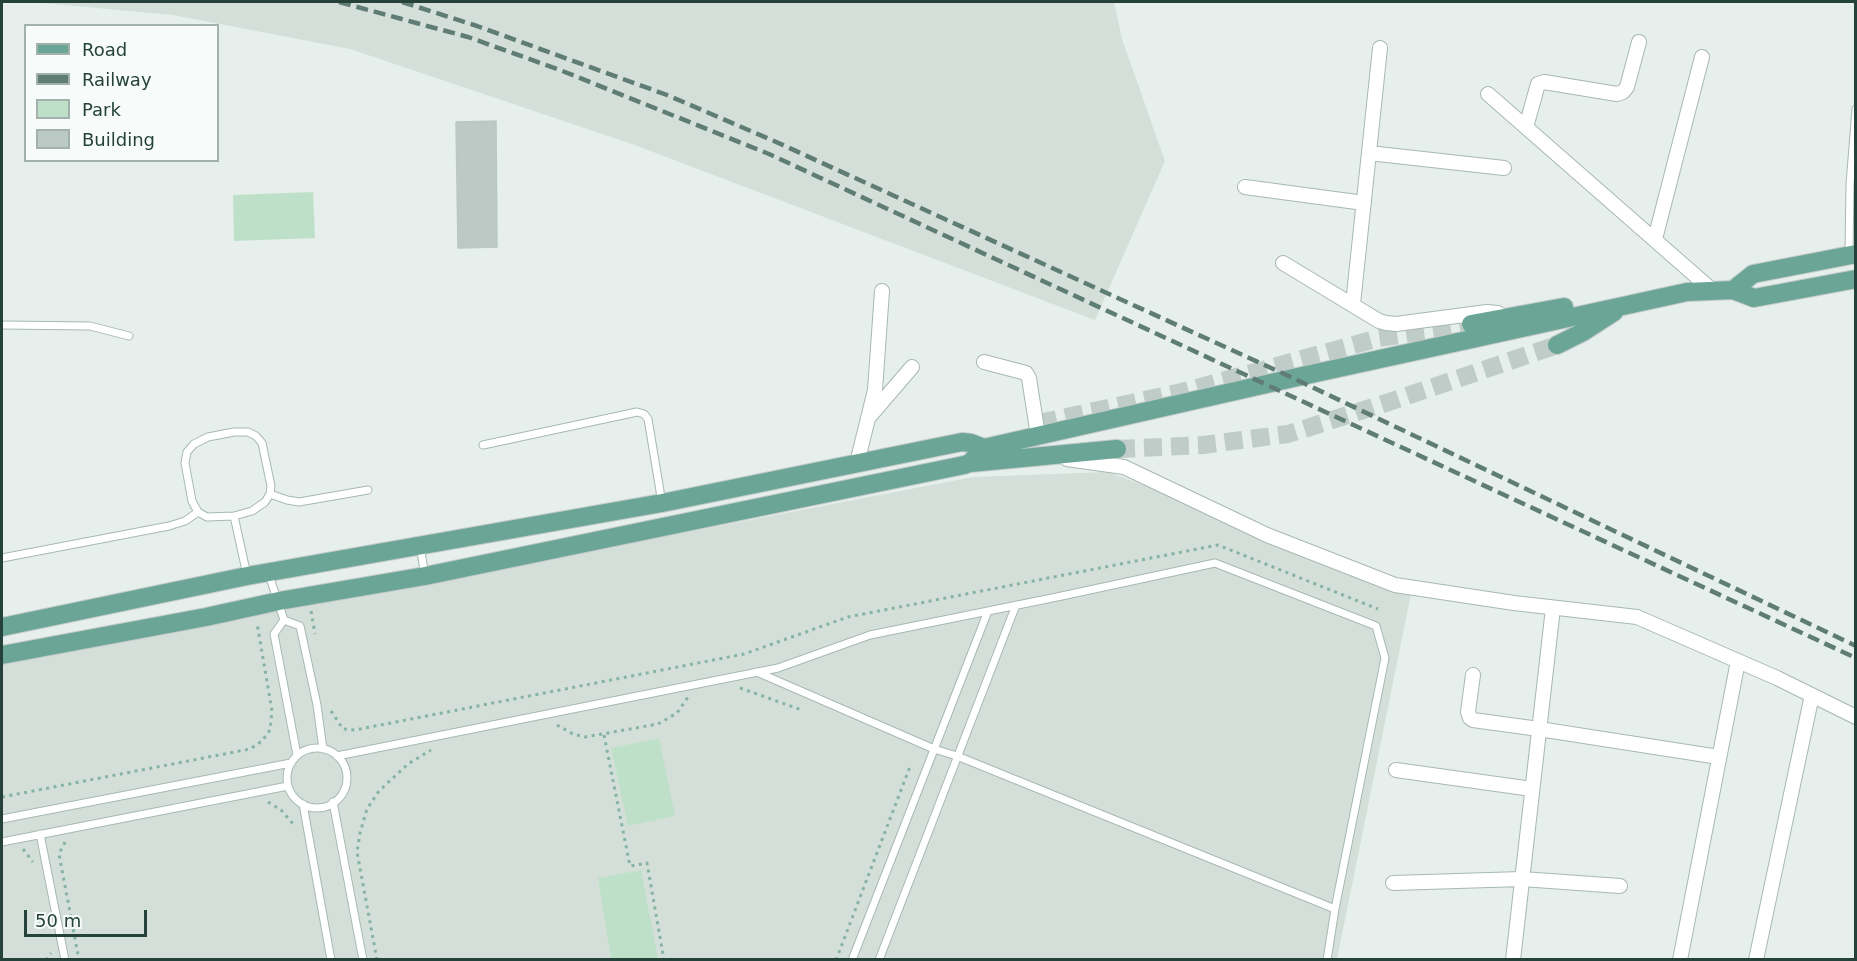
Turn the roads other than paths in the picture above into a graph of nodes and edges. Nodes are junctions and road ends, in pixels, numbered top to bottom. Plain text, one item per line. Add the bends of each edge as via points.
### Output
1 (1639, 42) dead end
2 (1380, 48) dead end
3 (1702, 57) dead end
4 (1488, 94) dead end
5 (1856, 109) edge
6 (1526, 127) junction
7 (1369, 153) junction
8 (1504, 168) dead end
9 (1245, 187) dead end
10 (1364, 203) junction
11 (1655, 240) junction
12 (1847, 255) edge
13 (1283, 262) dead end
14 (1849, 280) edge
15 (1733, 290) junction
16 (882, 291) dead end
17 (1713, 291) junction
18 (1353, 303) junction
19 (1623, 306) junction
20 (1513, 316) junction
21 (1471, 324) tunnel mouth
22 (2, 325) edge
23 (129, 336) dead end
24 (1557, 345) tunnel mouth
25 (984, 362) dead end
26 (912, 367) dead end
27 (869, 417) junction
28 (1038, 427) junction
29 (966, 442) junction
30 (483, 445) dead end
31 (984, 448) junction
32 (1117, 449) tunnel mouth
33 (1047, 456) junction
34 (857, 463) junction
35 (970, 463) junction
36 (368, 490) dead end
37 (270, 494) junction
38 (662, 502) junction
39 (198, 512) junction
40 (234, 516) junction
41 (420, 546) junction
42 (2, 558) edge
43 (268, 572) junction
44 (247, 576) junction
45 (425, 576) junction
46 (279, 601) junction
47 (1016, 605) junction
48 (1553, 608) junction
49 (988, 611) junction
50 (284, 620) junction
51 (2, 627) edge
52 (2, 655) edge
53 (1738, 661) junction
54 (757, 672) junction
55 (1473, 675) dead end
56 (1812, 695) junction
57 (1856, 717) edge
58 (1539, 729) junction
59 (323, 749) junction
60 (934, 749) junction
61 (297, 755) junction
62 (337, 756) junction
63 (957, 756) junction
64 (1719, 757) junction
65 (291, 763) junction
66 (1396, 770) dead end
67 (288, 786) junction
68 (1532, 789) junction
69 (333, 802) junction
70 (303, 804) junction
71 (2, 819) edge
72 (40, 834) junction
73 (2, 842) edge
74 (1522, 879) junction
75 (1393, 883) dead end
76 (1620, 886) dead end
77 (1335, 909) junction
78 (65, 960) edge
79 (331, 960) edge
80 (363, 960) edge
81 (852, 960) edge
82 (879, 960) edge
83 (1327, 960) edge
84 (1513, 960) edge
85 (1680, 960) edge
86 (1756, 960) edge

1 - 6 street via 1623,92 1538,84
2 - 7 street
3 - 11 street
4 - 6 street
5 - 12 lane
6 - 11 street
7 - 8 street
7 - 10 street
9 - 10 street
10 - 18 street
11 - 17 street
12 - 14 main road
12 - 15 main road via 1753,274
13 - 18 street
14 - 15 main road via 1755,298
15 - 17 main road
16 - 27 street via 875,390
17 - 19 main road via 1688,292
18 - 20 street via 1378,321 1396,324 1487,312
19 - 20 main road via 1559,307
19 - 24 main road
19 - 28 main road
20 - 21 main road
22 - 23 lane via 90,326
25 - 28 street via 1026,373
26 - 27 street
27 - 34 street
28 - 29 main road
28 - 31 main road
29 - 31 main road
29 - 34 main road
30 - 38 lane via 637,412 644,414
31 - 35 main road
32 - 33 main road
33 - 35 main road
33 - 48 street via 1124,467 1267,535 1395,585
34 - 38 main road
35 - 45 main road
36 - 37 lane via 299,502
37 - 39 lane via 272,486 262,443 256,436 234,432 208,436 187,452 185,463
37 - 40 lane via 252,511
38 - 41 main road
39 - 40 lane via 207,517
39 - 42 lane via 169,526
40 - 44 lane
41 - 43 main road
41 - 45 lane
43 - 44 main road
43 - 46 lane
44 - 51 main road
45 - 46 main road
46 - 50 lane
46 - 52 main road
47 - 49 lane
47 - 63 lane
47 - 77 lane via 1215,562 1376,626 1385,658
48 - 53 street via 1636,617
48 - 58 street
49 - 54 lane via 870,635 795,663
49 - 60 lane
50 - 59 lane via 300,626
50 - 61 lane via 274,634
53 - 56 street
53 - 64 street
54 - 60 lane
54 - 62 lane
55 - 58 street via 1470,718
56 - 57 street
56 - 86 street
58 - 64 street
58 - 68 street
59 - 61 lane via 316,747
59 - 62 lane
60 - 63 lane
60 - 81 lane
61 - 65 lane
62 - 69 lane via 347,781 344,791
63 - 77 lane
63 - 82 lane
64 - 85 street
65 - 67 lane
65 - 71 lane
66 - 68 street
67 - 70 lane
67 - 72 lane
68 - 74 street
69 - 70 lane via 321,807
69 - 80 lane
70 - 79 lane
72 - 73 lane
72 - 78 lane
74 - 75 street
74 - 76 street
74 - 84 street
77 - 83 lane

